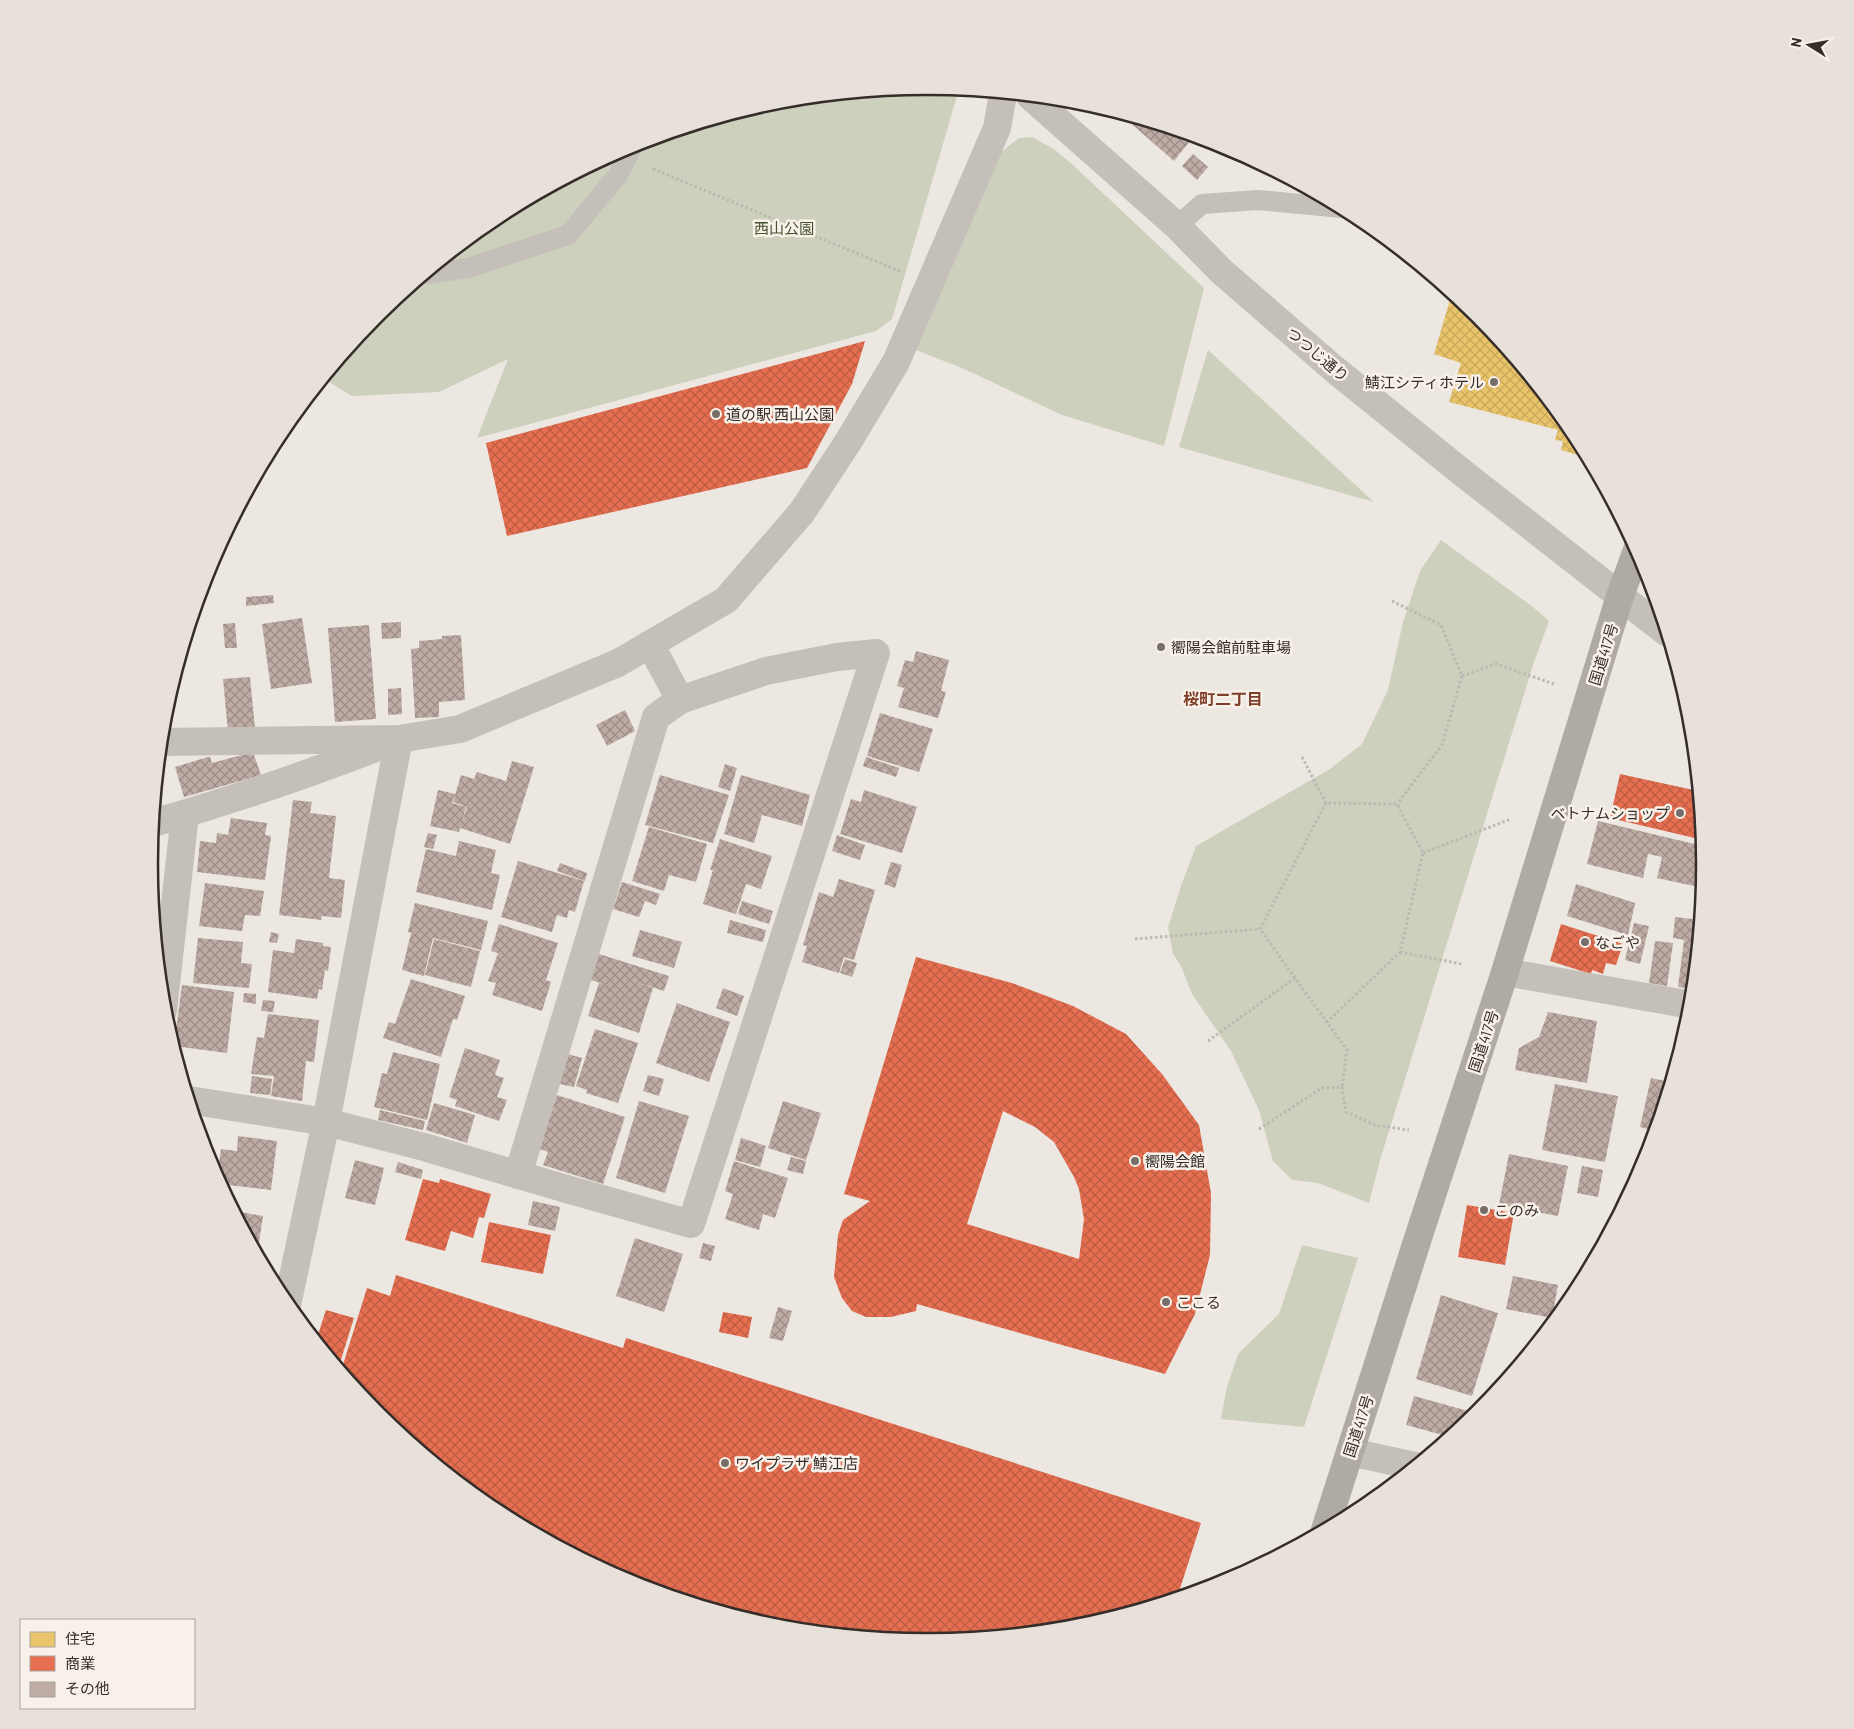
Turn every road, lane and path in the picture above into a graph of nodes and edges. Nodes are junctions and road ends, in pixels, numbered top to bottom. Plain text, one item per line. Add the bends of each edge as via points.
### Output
1 (1002, 100) edge
2 (1039, 104) edge
3 (636, 153) edge
4 (628, 156) edge
5 (1325, 206) edge
6 (1178, 226) junction
7 (436, 273) edge
8 (905, 273) dead end
9 (1633, 560) edge
10 (1620, 596) junction
11 (1392, 602) dead end
12 (1659, 626) edge
13 (650, 644) junction
14 (1462, 676) junction
15 (1554, 684) dead end
16 (680, 700) junction
17 (399, 739) junction
18 (168, 742) edge
19 (1302, 757) dead end
20 (1326, 803) junction
21 (1397, 804) junction
22 (186, 814) junction
23 (1511, 819) dead end
24 (159, 821) edge
25 (1423, 853) junction
26 (1260, 929) junction
27 (1135, 939) dead end
28 (1400, 952) junction
29 (1462, 964) dead end
30 (1505, 972) junction
31 (1295, 978) junction
32 (167, 981) edge
33 (1684, 1004) edge
34 (1327, 1022) junction
35 (1208, 1040) dead end
36 (1342, 1087) junction
37 (195, 1101) edge
38 (326, 1122) junction
39 (1259, 1129) dead end
40 (1409, 1130) dead end
41 (518, 1175) junction
42 (289, 1295) edge
43 (1350, 1452) junction
44 (1408, 1464) edge
45 (1328, 1521) edge

1 - 13 street via 997,128 896,362 848,442 802,512 726,600
2 - 6 street, つつじ通り
3 - 8 path
4 - 7 lane via 618,175 568,236 468,268
5 - 6 lane via 1258,200 1202,204
6 - 10 street, つつじ通り via 1221,270 1334,368
9 - 10 highway, 国道417号
10 - 12 street, つつじ通り
10 - 30 highway, 国道417号
11 - 14 path via 1441,625
13 - 16 street
13 - 17 street via 618,663 460,729
14 - 15 path via 1496,664
14 - 21 path via 1442,745
16 - 41 street via 656,717
16 - 41 street via 766,671 876,653 691,1224
17 - 18 street
17 - 22 street
17 - 38 street
19 - 20 path
20 - 21 path
20 - 26 path
21 - 25 path
22 - 24 street
22 - 32 street
23 - 25 path
25 - 28 path
26 - 27 path
26 - 31 path
28 - 29 path
28 - 34 path
30 - 33 street
30 - 43 highway, 国道417号
31 - 34 path
31 - 35 path
34 - 36 path via 1347,1050
36 - 39 path via 1322,1088
36 - 40 path via 1346,1112 1375,1125
37 - 38 street
38 - 41 street
38 - 42 street
43 - 44 street
43 - 45 highway, 国道417号

